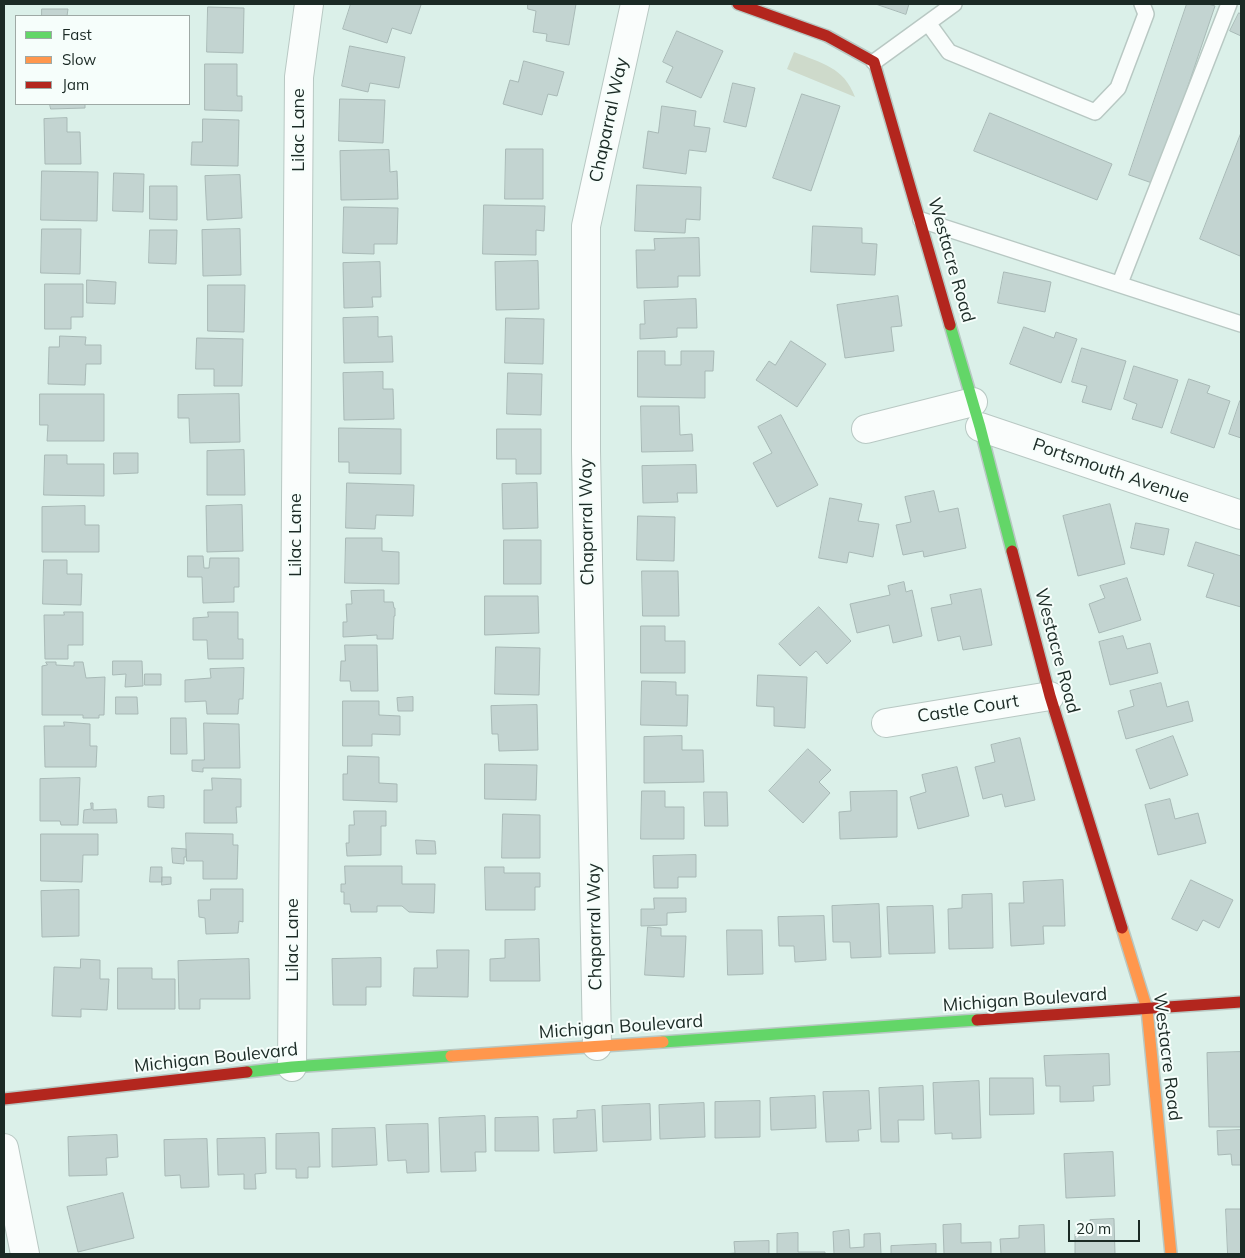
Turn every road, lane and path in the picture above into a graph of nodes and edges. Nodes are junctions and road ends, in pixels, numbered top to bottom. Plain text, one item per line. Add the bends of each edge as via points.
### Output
1 (309, 4) edge
2 (635, 4) edge
3 (738, 4) edge
4 (954, 4) edge
5 (1142, 4) edge
6 (1229, 4) edge
7 (928, 24) junction
8 (874, 62) junction
9 (921, 220) junction
10 (1120, 283) junction
11 (1241, 324) edge
12 (977, 414) junction
13 (866, 429) dead end
14 (1241, 515) edge
15 (1050, 696) junction
16 (886, 723) dead end
17 (1241, 1002) edge
18 (1147, 1009) junction
19 (597, 1046) junction
20 (292, 1067) junction
21 (4, 1098) edge
22 (4, 1148) edge
23 (25, 1254) edge
24 (1171, 1254) edge

1 - 20 street, Lilac Lane via 300,77
2 - 19 street, Chaparral Way via 586,226 586,451
3 - 8 street via 827,36
4 - 7 lane
5 - 7 lane via 1146,14 1118,88 1095,112 949,52
6 - 10 lane
7 - 8 lane
8 - 9 street, Westacre Road
9 - 10 lane
9 - 12 street, Westacre Road
10 - 11 lane
12 - 13 street
12 - 14 street, Portsmouth Avenue
12 - 15 street, Westacre Road
15 - 16 street, Castle Court
15 - 18 street, Westacre Road
17 - 18 street, Michigan Boulevard
18 - 19 street, Michigan Boulevard
18 - 24 street, Westacre Road
19 - 20 street, Michigan Boulevard
20 - 21 street, Michigan Boulevard
22 - 23 street

